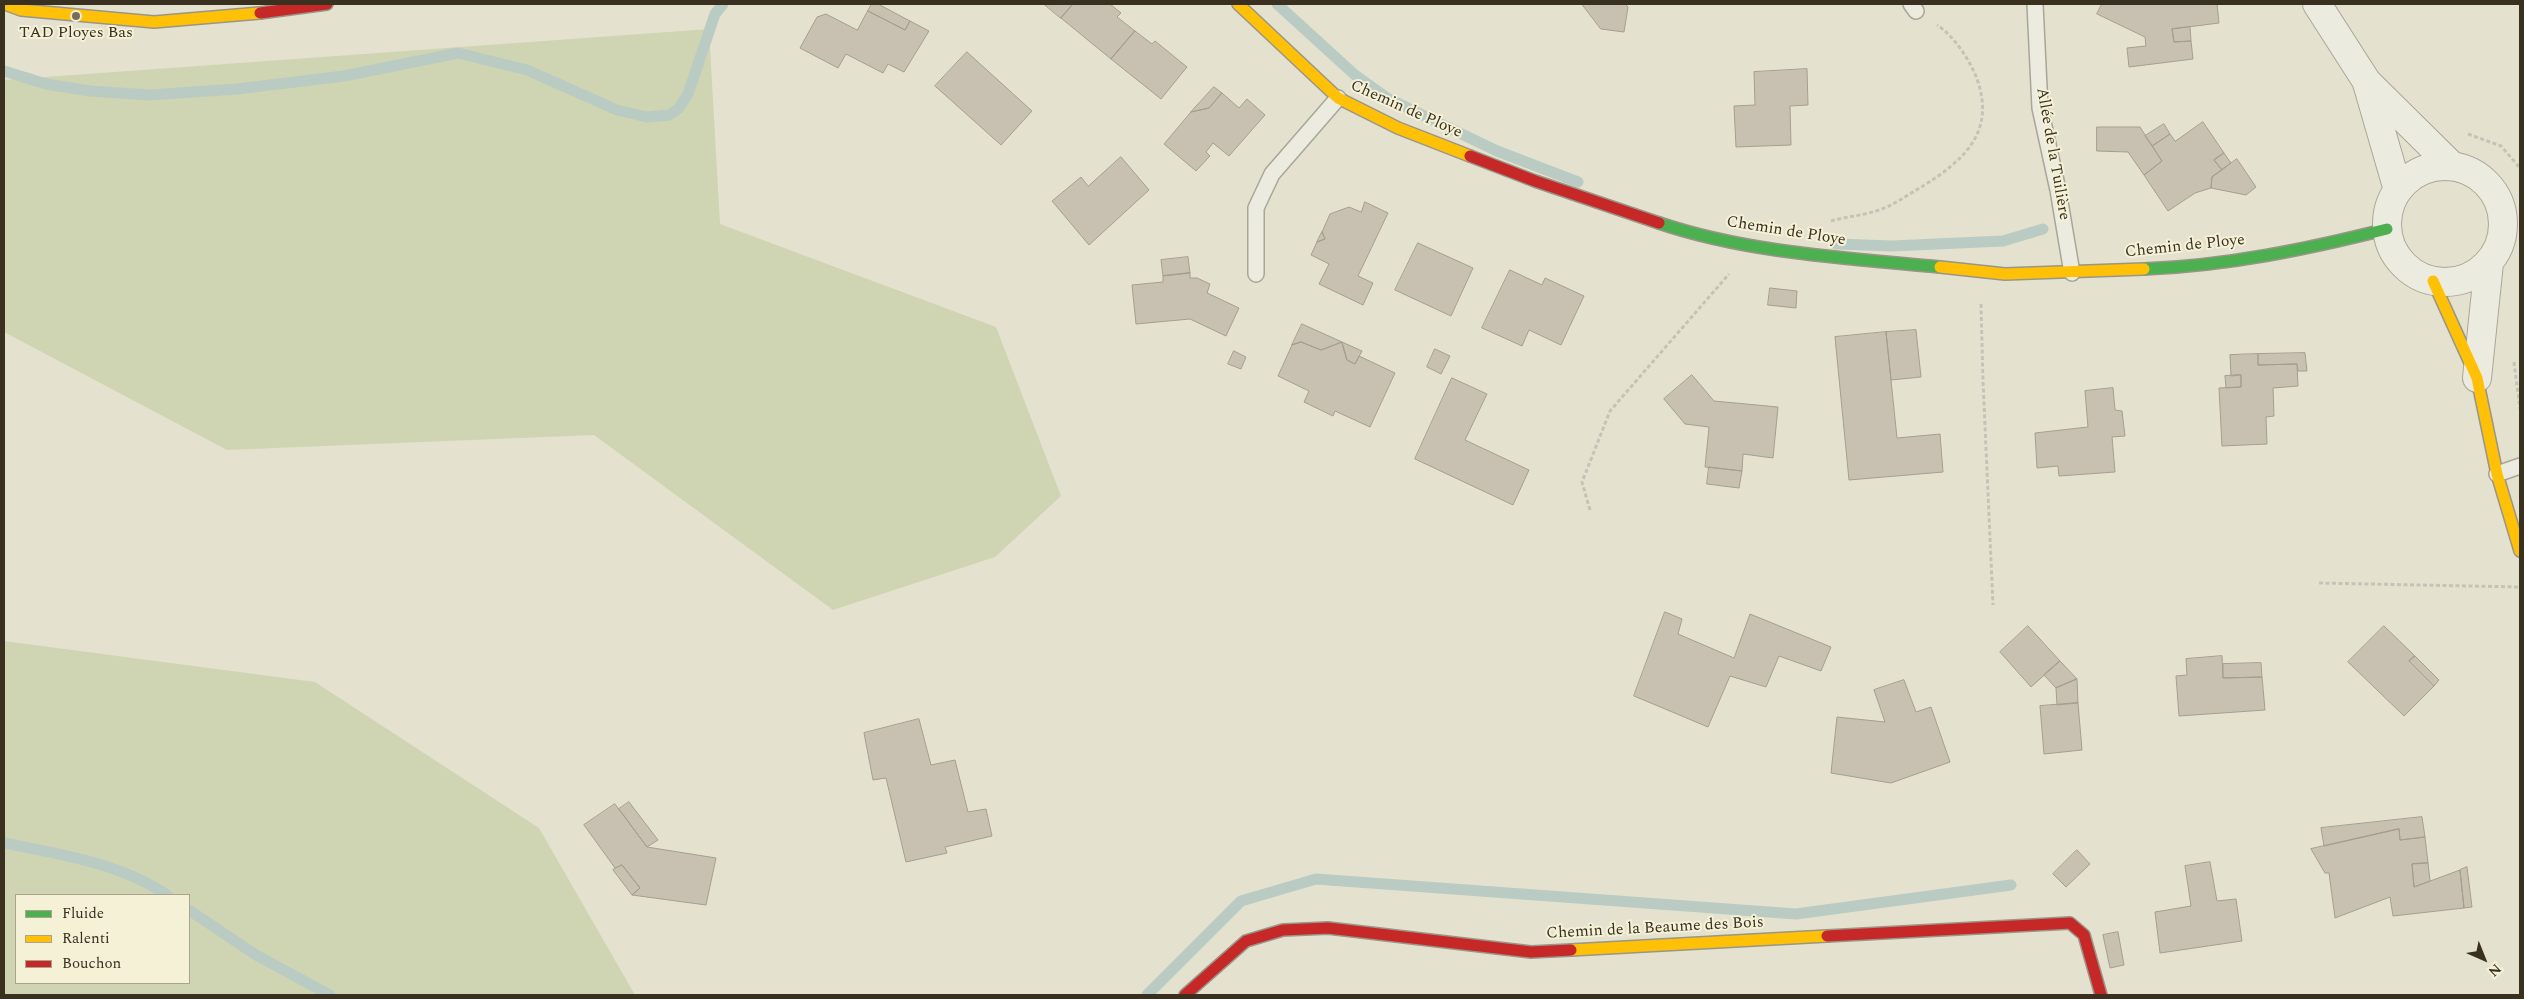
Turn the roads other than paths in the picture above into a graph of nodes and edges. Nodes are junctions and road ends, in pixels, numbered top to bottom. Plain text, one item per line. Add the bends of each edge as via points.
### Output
1 (5, 4) edge
2 (327, 4) edge
3 (1238, 4) edge
4 (2035, 4) edge
5 (2317, 4) edge
6 (2367, 82) junction
7 (1338, 98) junction
8 (2452, 166) junction
9 (2398, 190) junction
10 (2512, 217) edge
11 (2387, 229) junction
12 (2489, 263) junction
13 (2072, 273) junction
14 (1256, 274) dead end
15 (2433, 281) junction
16 (2477, 378) junction
17 (2520, 466) edge
18 (2498, 474) junction
19 (2520, 551) edge
20 (1185, 995) edge
21 (2101, 995) edge

1 - 2 street via 21,10 154,22 230,17
3 - 7 street, Chemin de Ploye
4 - 13 lane, Allée de la Tuilière via 2040,108
5 - 6 street
6 - 8 street
6 - 9 street
7 - 13 street, Chemin de Ploye via 1398,128 1535,181 1689,233 1805,254 2004,274
7 - 14 lane via 1272,174 1256,208
8 - 9 street via 2432,168 2413,176
8 - 10 street via 2471,172 2487,183
9 - 11 street via 2391,202
10 - 12 street
11 - 13 street, Chemin de Ploye via 2290,252 2174,268
11 - 15 street via 2391,247 2401,263
12 - 15 street via 2473,276 2453,282
12 - 16 street
15 - 16 street
16 - 18 street
17 - 18 lane
18 - 19 street
20 - 21 street, Chemin de la Beaume des Bois via 1246,941 1283,930 1328,928 1531,952 2070,924 2084,935

